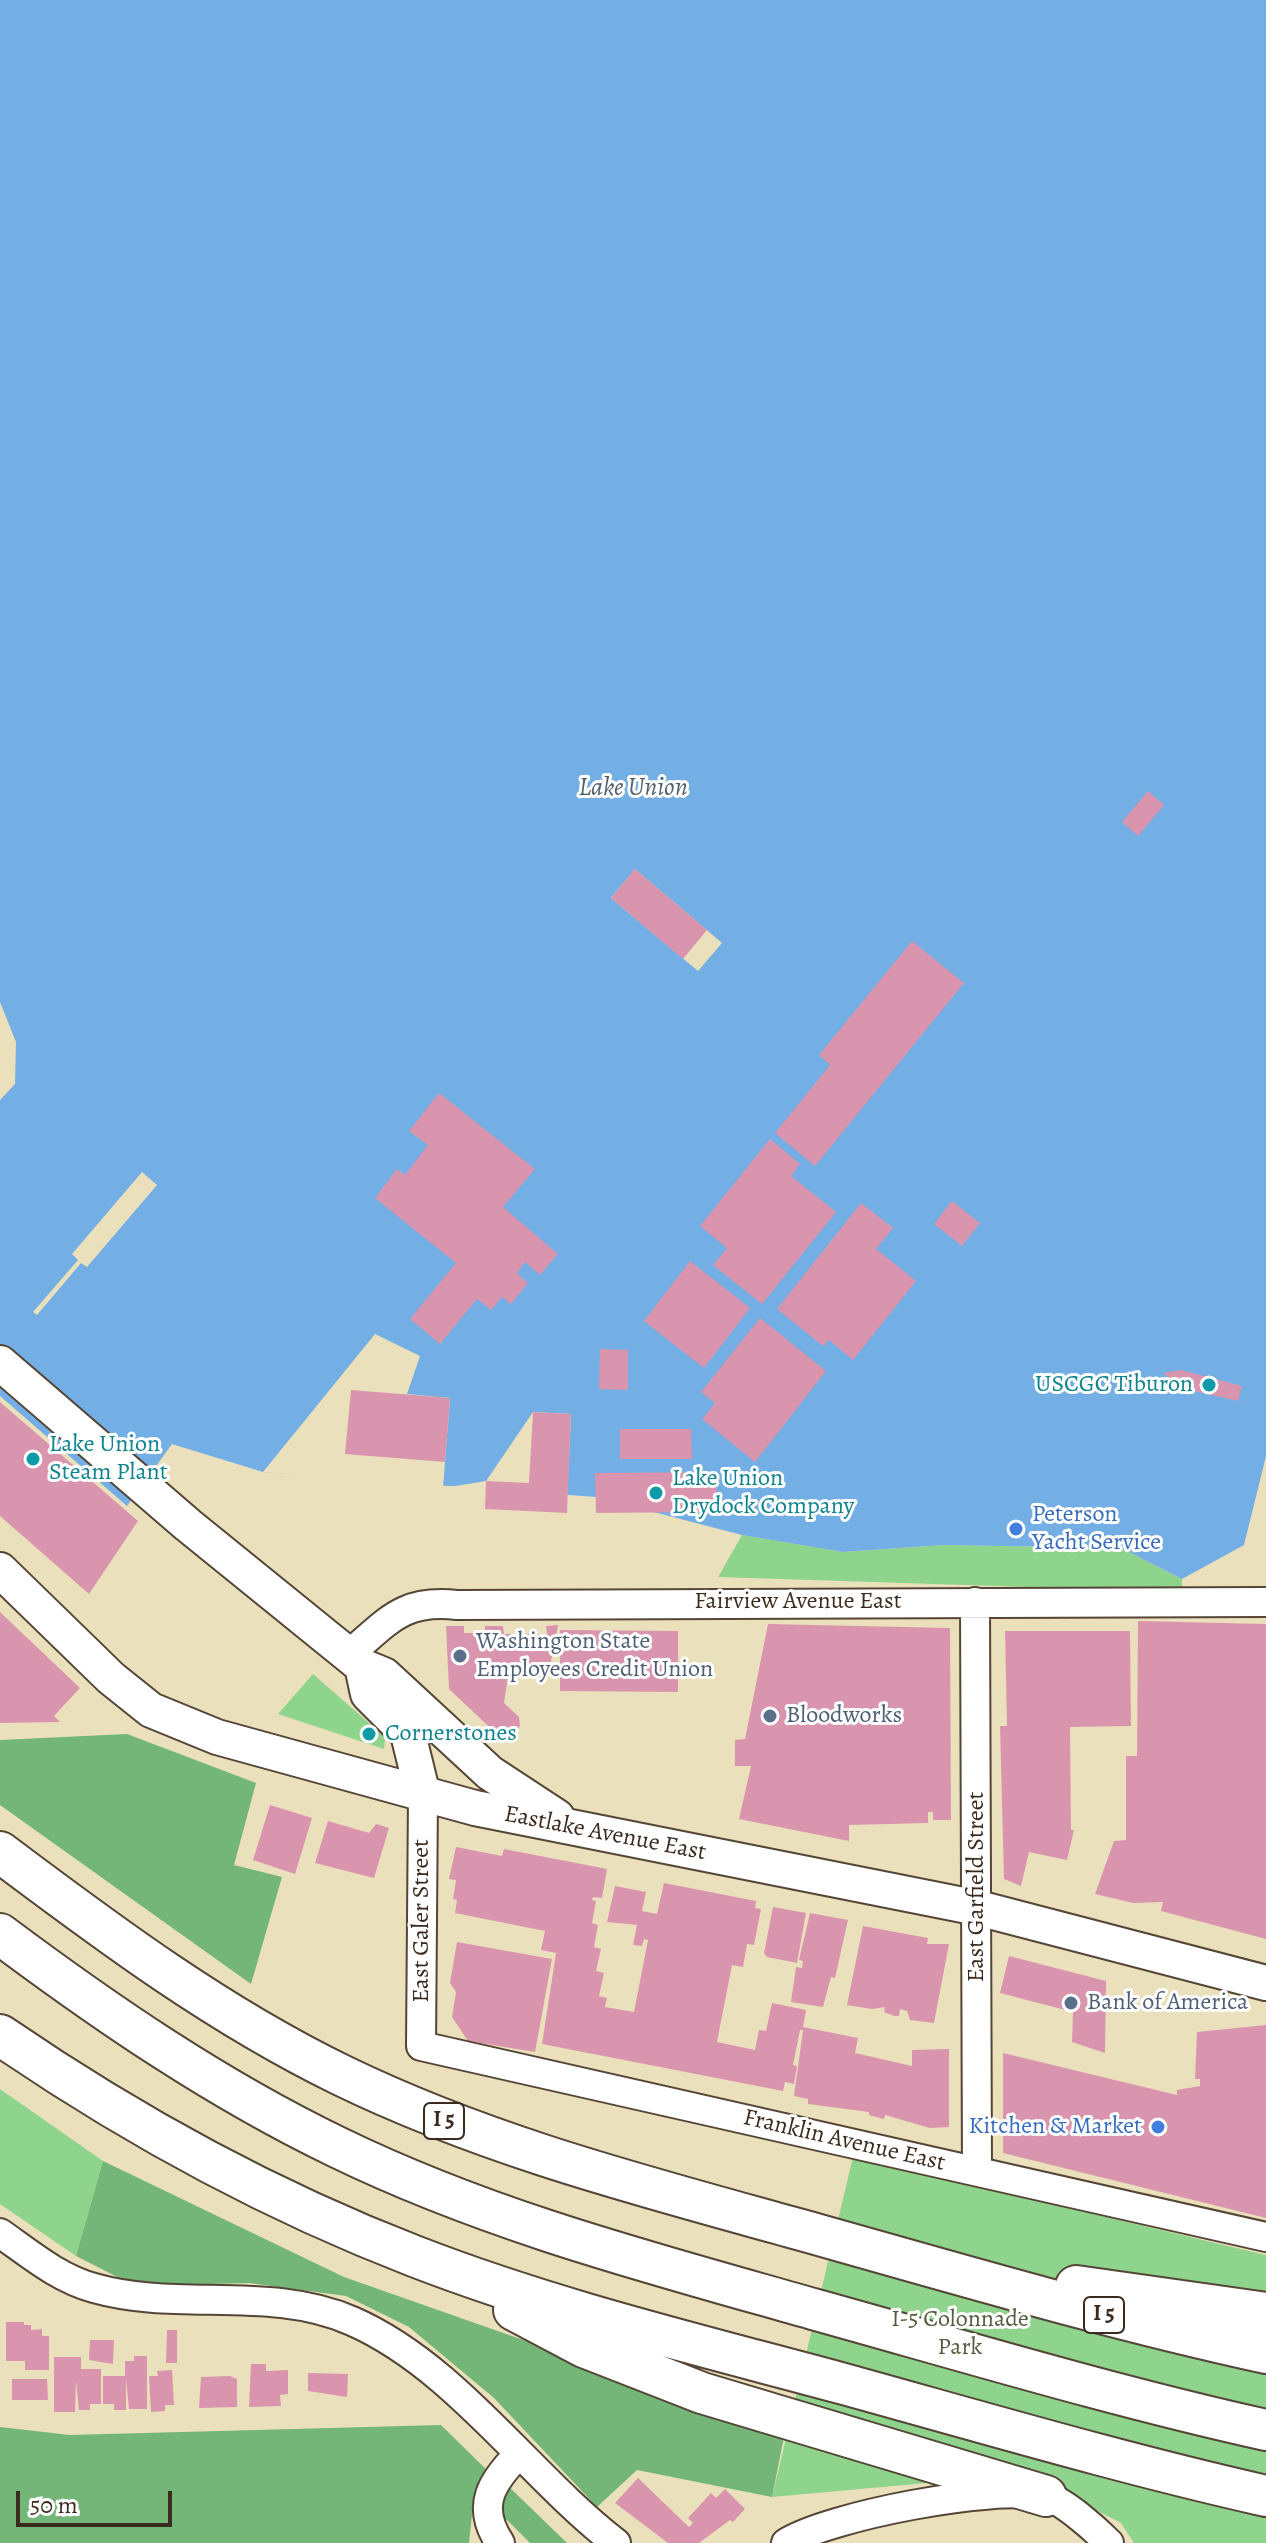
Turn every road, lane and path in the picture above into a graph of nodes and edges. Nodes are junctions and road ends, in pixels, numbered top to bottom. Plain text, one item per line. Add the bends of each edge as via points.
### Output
1 (0, 1363) edge
2 (0, 1570) edge
3 (975, 1602) junction
4 (1266, 1602) edge
5 (355, 1661) junction
6 (423, 1795) junction
7 (579, 1829) junction
8 (0, 1852) edge
9 (978, 1908) junction
10 (0, 1936) edge
11 (1266, 1983) edge
12 (0, 2035) edge
13 (421, 2046) joint
14 (977, 2171) junction
15 (0, 2233) edge
16 (1266, 2237) edge
17 (415, 2257) junction
18 (943, 2270) junction
19 (1266, 2313) edge
20 (1266, 2353) edge
21 (1266, 2430) edge
22 (519, 2454) junction
23 (1046, 2496) junction
24 (1266, 2496) edge
25 (500, 2543) edge
26 (616, 2543) edge
27 (786, 2543) edge
28 (1109, 2543) edge

1 - 5 main road
2 - 6 main road, Eastlake Avenue East via 151,1710 217,1737
3 - 4 street, Fairview Avenue East
3 - 5 street, Fairview Avenue East via 427,1601 390,1618
3 - 9 street, East Garfield Street
5 - 6 main road via 368,1694 408,1734
5 - 7 main road via 384,1675 500,1780
6 - 7 main road, Eastlake Avenue East
6 - 13 street, East Galer Street
7 - 9 main road, Eastlake Avenue East
8 - 18 highway, I 5 via 188,1988 383,2095 569,2165
9 - 11 main road, Eastlake Avenue East
9 - 14 street, East Garfield Street
10 - 21 highway via 147,2040 252,2103 394,2173 555,2235 1092,2387
12 - 17 highway via 198,2157
13 - 14 street, Franklin Avenue East
14 - 16 street, Franklin Avenue East
15 - 22 street via 60,2275 92,2287 162,2299 291,2302 354,2322 427,2367
17 - 23 highway via 584,2347 702,2393
17 - 24 highway via 587,2314
18 - 19 highway
18 - 20 highway, I 5 via 1123,2321
22 - 25 street via 490,2490 488,2506
22 - 26 street
23 - 27 street via 971,2496 887,2510
23 - 28 street

